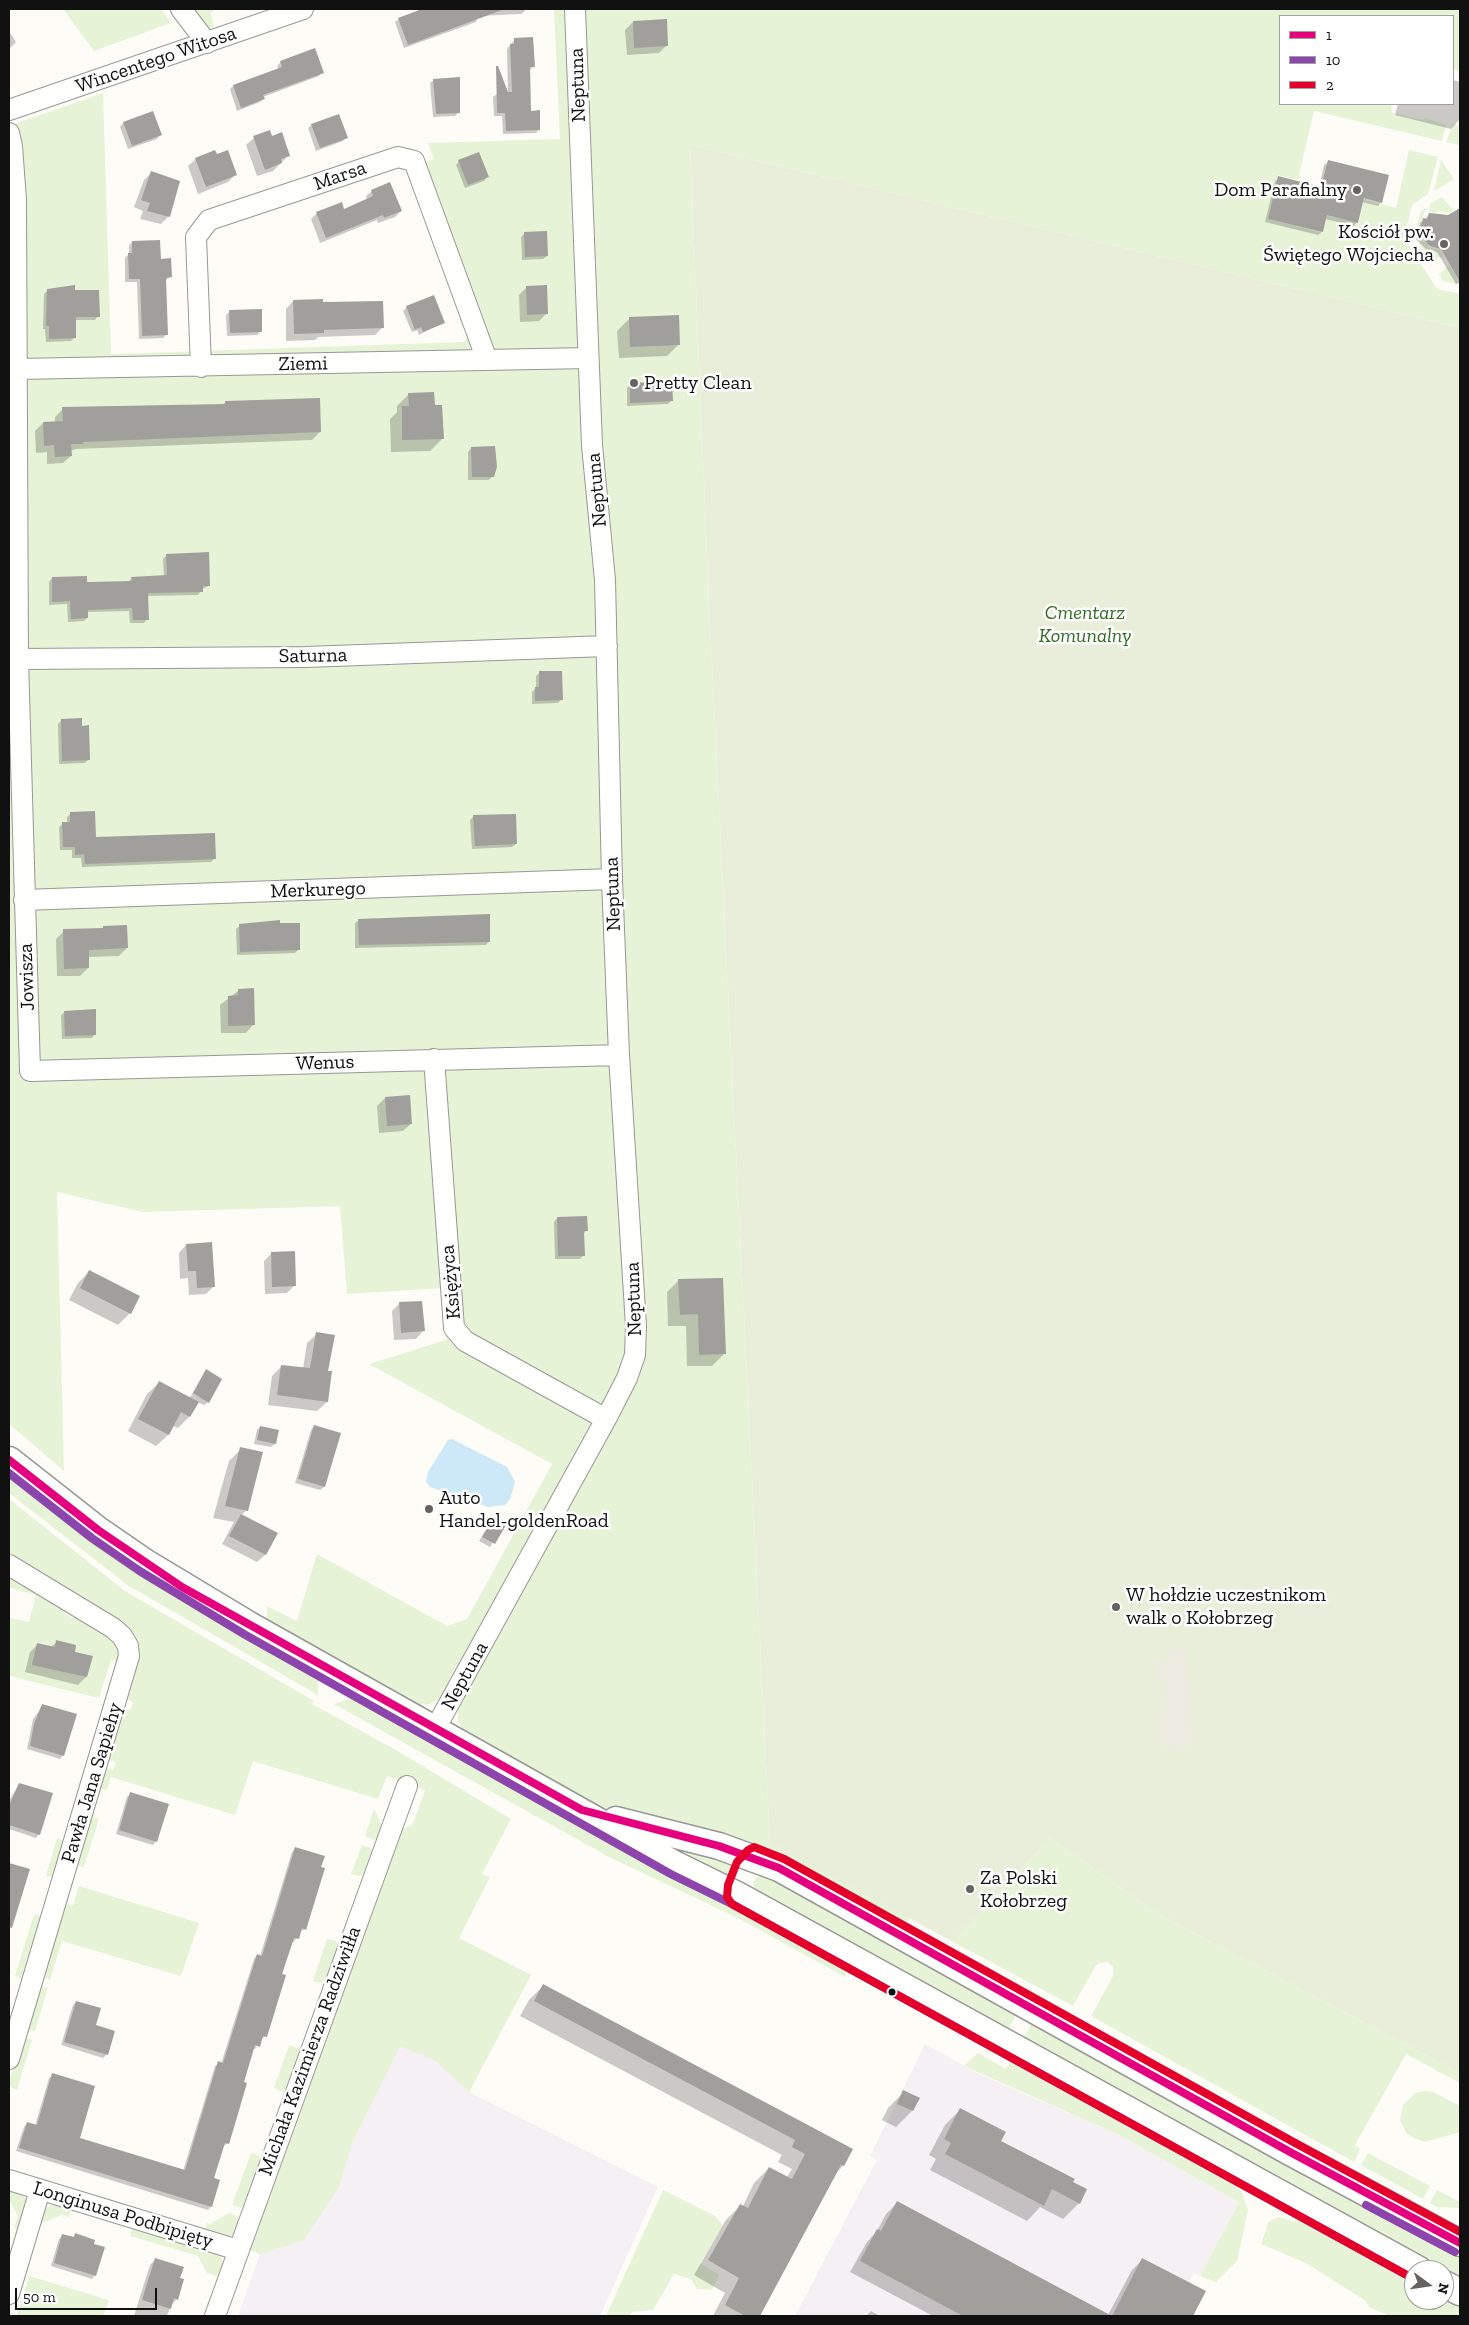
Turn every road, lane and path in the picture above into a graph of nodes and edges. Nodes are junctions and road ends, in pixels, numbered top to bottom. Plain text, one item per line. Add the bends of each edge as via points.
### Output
1 (181, 9) edge
2 (303, 9) edge
3 (574, 9) edge
4 (207, 43) junction
5 (9, 110) edge
6 (9, 133) edge
7 (588, 358) junction
8 (487, 360) junction
9 (201, 367) junction
10 (18, 369) junction
11 (607, 646) junction
12 (18, 659) junction
13 (612, 879) junction
14 (24, 900) junction
15 (619, 1055) junction
16 (434, 1059) junction
17 (30, 1072) joint
18 (606, 1419) junction
19 (9, 1460) edge
20 (9, 1565) edge
21 (435, 1730) junction
22 (407, 1786) dead end
23 (582, 1810) junction
24 (755, 1857) junction
25 (737, 1895) junction
26 (9, 2059) edge
27 (9, 2180) edge
28 (40, 2190) junction
29 (1460, 2243) edge
30 (238, 2250) junction
31 (1404, 2262) edge
32 (9, 2294) edge
33 (215, 2316) edge

1 - 4 street
2 - 4 street, Wincentego Witosa
3 - 7 street, Neptuna
4 - 5 street, Wincentego Witosa
6 - 10 street, Jowisza via 16,200
7 - 8 street, Ziemi
7 - 11 street, Neptuna
8 - 9 street, Ziemi
8 - 9 street, Marsa via 414,161 398,157 209,220 196,237
9 - 10 street, Ziemi
10 - 12 street, Jowisza
11 - 12 street, Saturna via 306,657
11 - 13 street, Neptuna
12 - 14 street, Jowisza
13 - 14 street, Merkurego
13 - 15 street, Neptuna
14 - 17 street, Jowisza
15 - 16 street, Wenus
15 - 18 street, Neptuna via 636,1326 635,1355
16 - 17 street, Wenus
16 - 18 street, Księżyca via 454,1328 465,1341
18 - 21 street, Neptuna
19 - 21 street via 98,1530 182,1587
20 - 26 street, Pawła Jana Sapiehy via 113,1628 128,1646 129,1656
21 - 23 street
22 - 30 street, Michała Kazimierza Radziwiłła
23 - 24 street
23 - 25 street
24 - 25 street via 746,1867
24 - 29 street
25 - 31 street
27 - 28 street, Longinusa Podbipięty
28 - 30 street, Longinusa Podbipięty
28 - 32 street
30 - 33 street, Michała Kazimierza Radziwiłła

